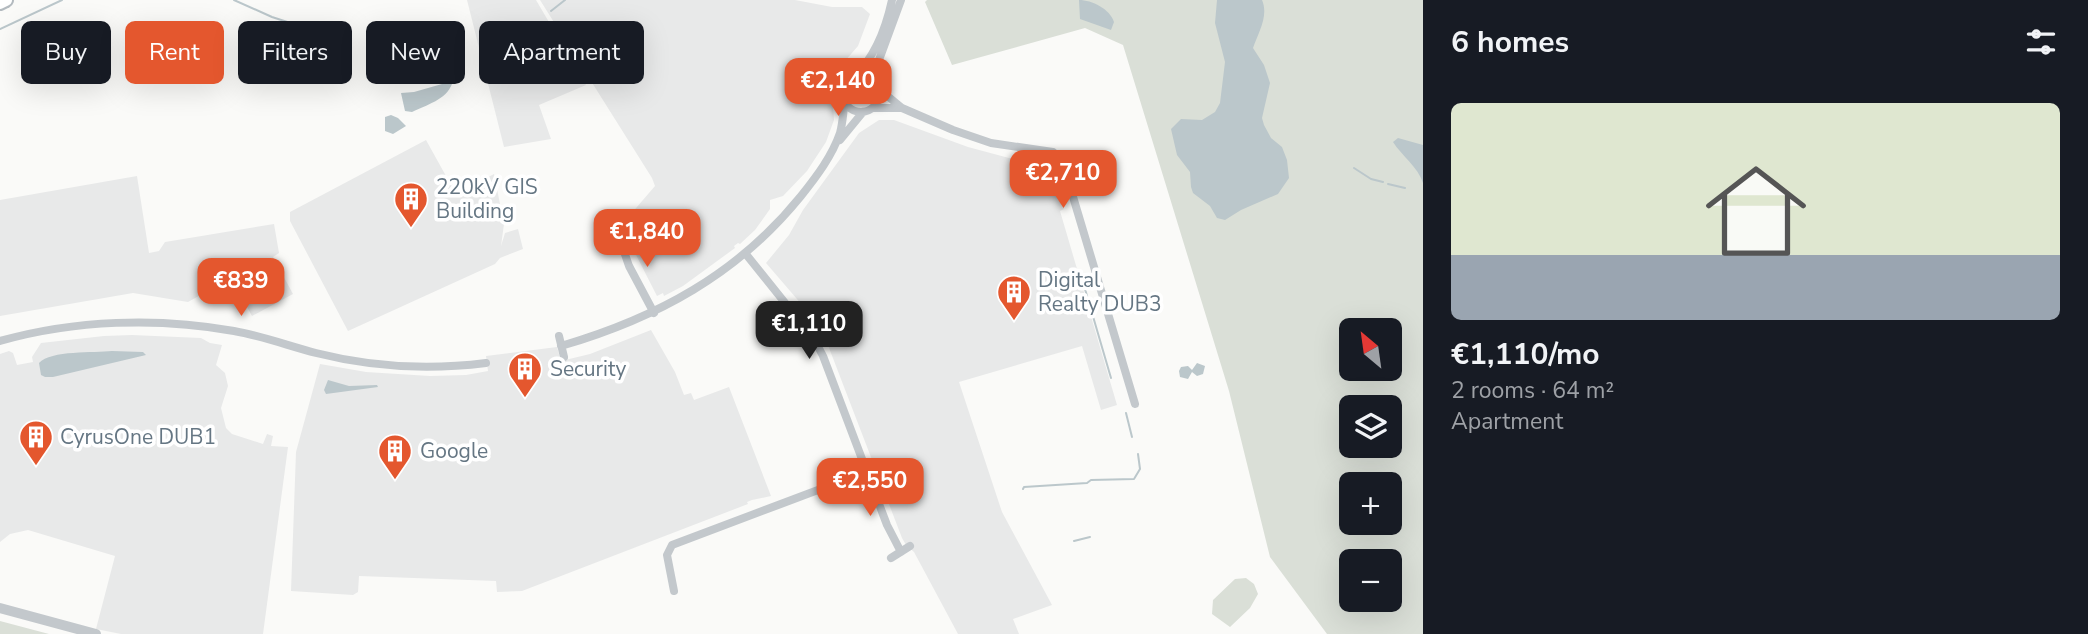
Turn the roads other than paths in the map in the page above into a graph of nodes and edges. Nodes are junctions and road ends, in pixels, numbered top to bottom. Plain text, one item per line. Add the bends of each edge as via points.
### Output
1 (6, 0) edge
2 (892, 0) edge
3 (901, 0) edge
4 (0, 3) edge
5 (854, 77) junction
6 (878, 87) junction
7 (845, 101) junction
8 (873, 108) junction
9 (902, 108) junction
10 (863, 112) junction
11 (835, 145) junction
12 (627, 232) dead end
13 (618, 234) junction
14 (607, 237) dead end
15 (745, 253) junction
16 (654, 313) junction
17 (0, 341) edge
18 (564, 356) dead end
19 (486, 363) dead end
20 (1135, 404) dead end
21 (879, 467) dead end
22 (867, 471) junction
23 (910, 546) dead end
24 (901, 552) junction
25 (891, 558) dead end
26 (674, 591) dead end
27 (0, 608) edge
28 (96, 634) edge

1 - 4 main road
2 - 5 street via 873,52
3 - 6 street via 876,68
5 - 6 street via 870,77
5 - 7 street via 844,88
6 - 8 street via 879,99
6 - 9 street
7 - 10 street via 851,109
7 - 11 street
8 - 9 street
8 - 10 street
9 - 20 street via 991,143 1053,152 1062,160
10 - 11 street
11 - 15 street via 785,215
12 - 13 street
13 - 14 street
13 - 16 street
15 - 16 street via 717,276
15 - 22 street via 814,340
16 - 18 street via 609,332 560,341
17 - 19 street via 76,326 185,325 233,331 373,363
21 - 22 street
22 - 24 street
22 - 26 street via 672,545 667,555
23 - 24 street
24 - 25 street
27 - 28 street

